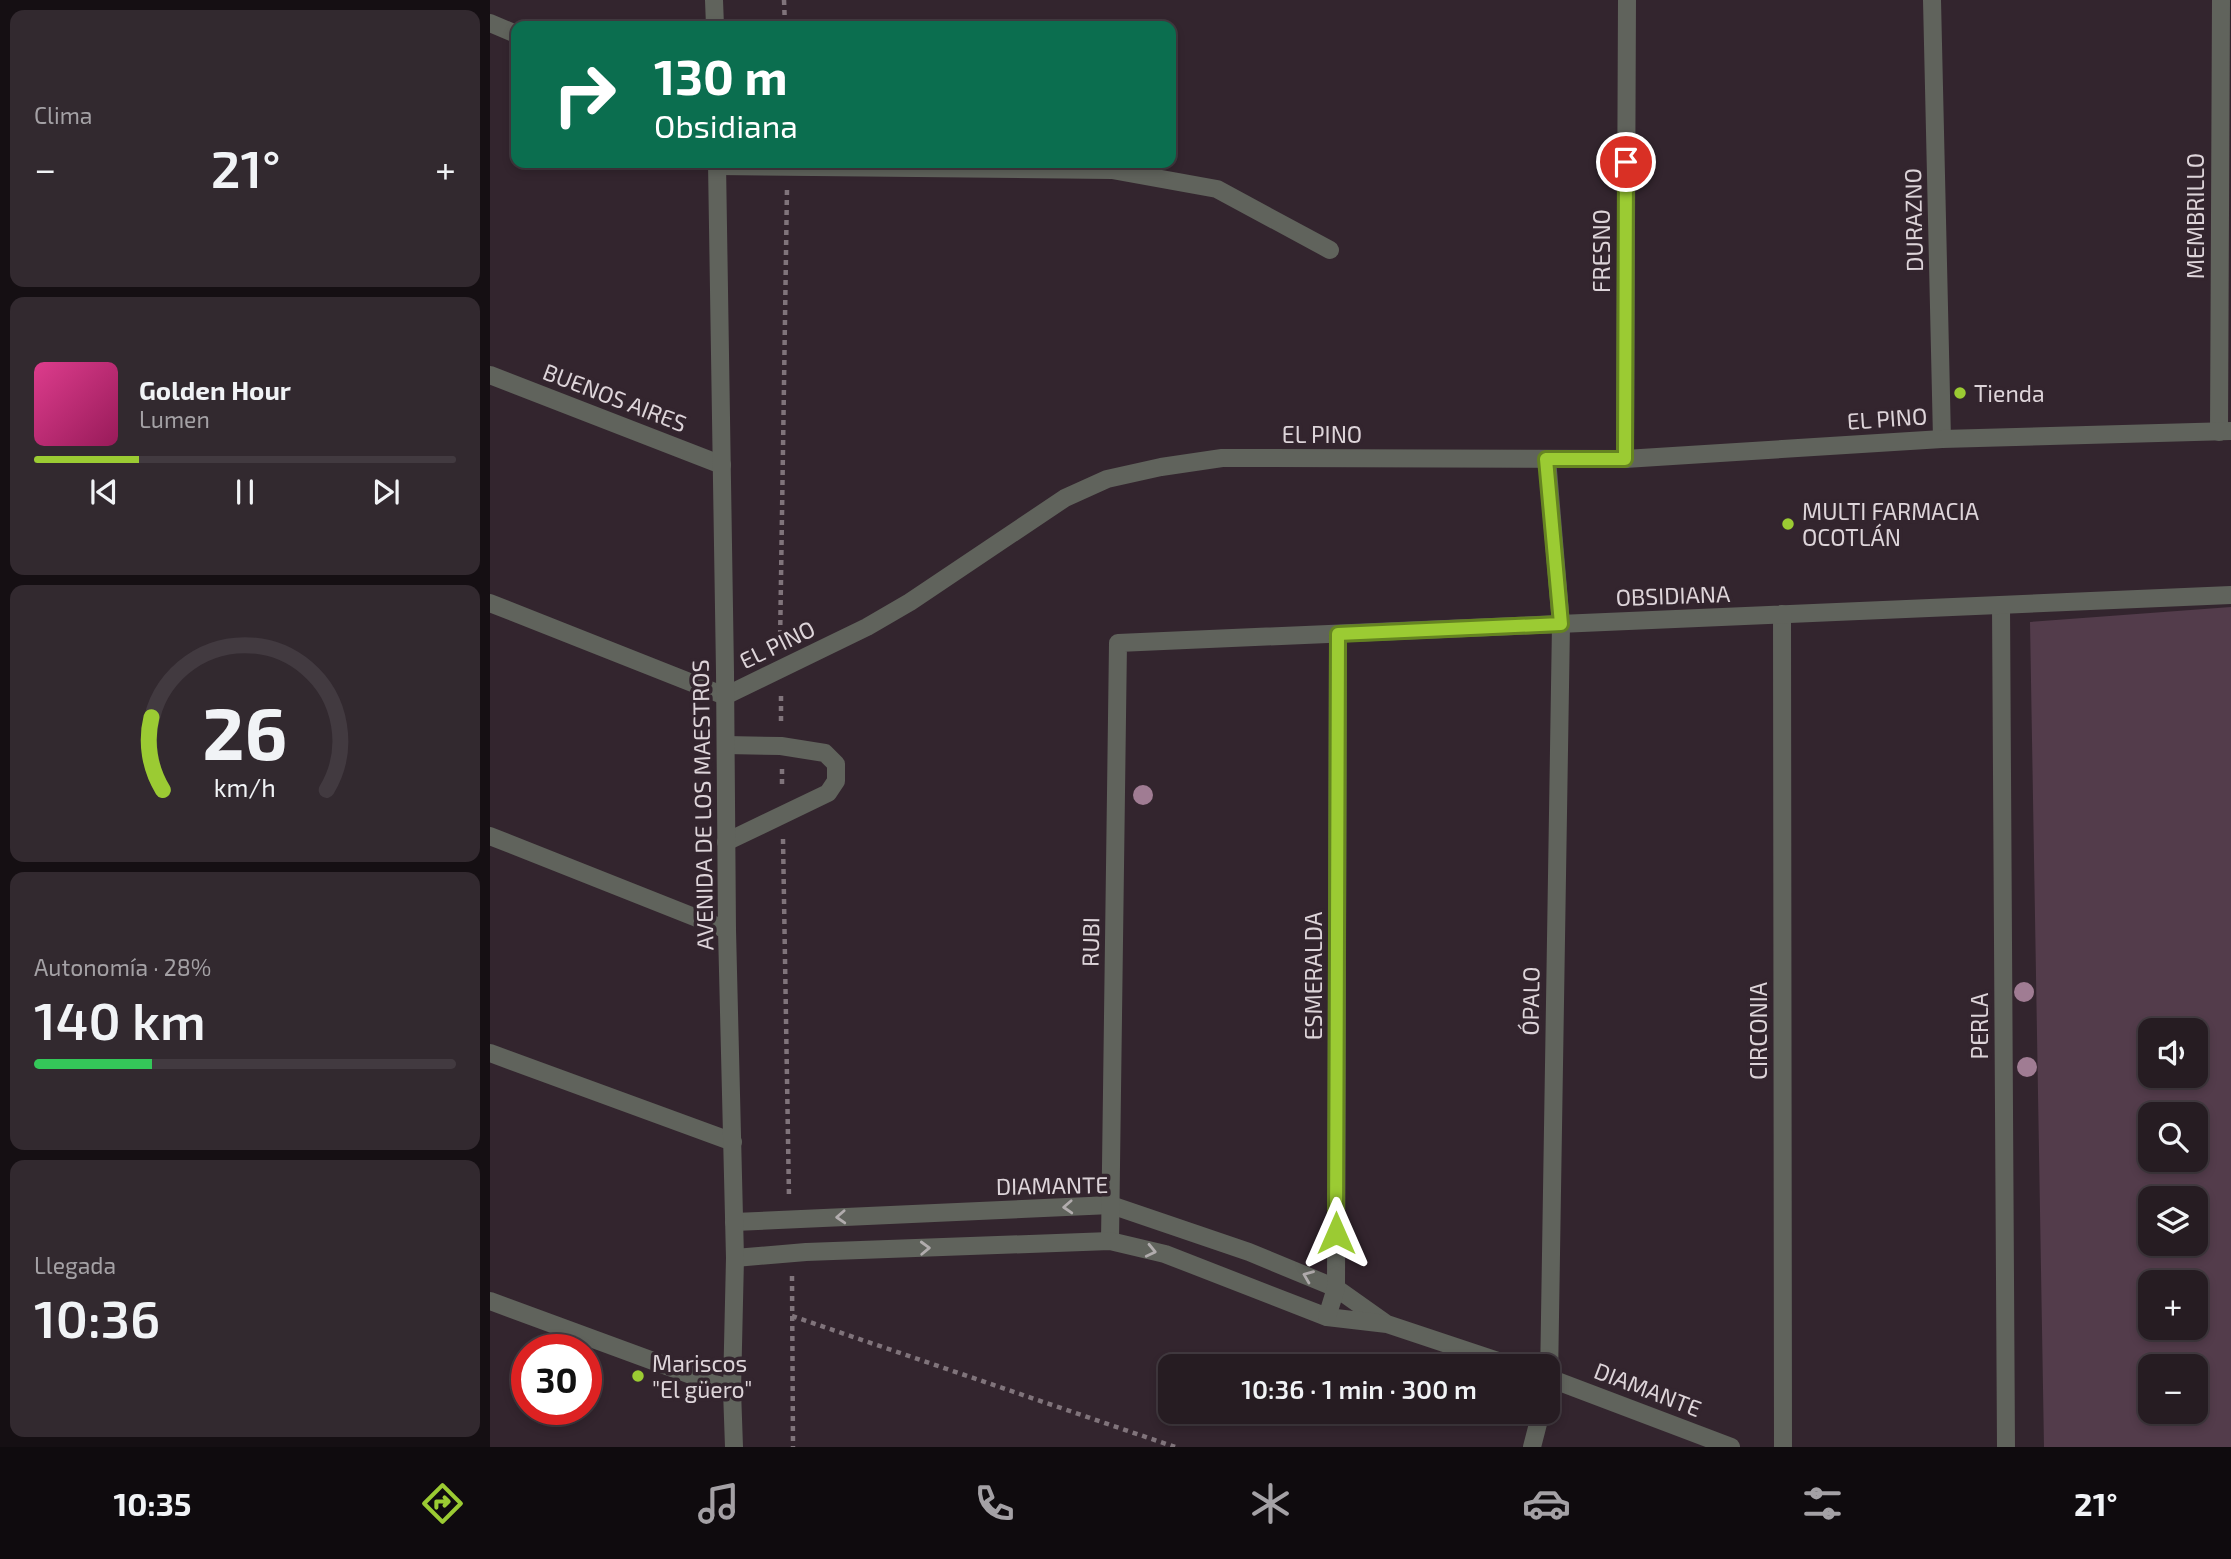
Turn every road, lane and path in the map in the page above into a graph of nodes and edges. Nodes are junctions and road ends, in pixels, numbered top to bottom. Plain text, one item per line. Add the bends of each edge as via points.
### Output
1 (714, 0) edge
2 (785, 0) edge
3 (1627, 0) edge
4 (1932, 0) edge
5 (2221, 0) edge
6 (715, 21) edge
7 (785, 21) edge
8 (490, 23) edge
9 (511, 32) edge
10 (717, 168) edge
11 (980, 168) edge
12 (1329, 250) dead end
13 (490, 375) edge
14 (2225, 432) edge
15 (1942, 439) junction
16 (1546, 459) junction
17 (1625, 459) junction
18 (722, 465) junction
19 (2231, 595) edge
20 (490, 603) edge
21 (2001, 605) junction
22 (1782, 614) junction
23 (1561, 624) junction
24 (1338, 634) junction
25 (1118, 643) joint
26 (725, 696) junction
27 (726, 745) junction
28 (490, 836) edge
29 (726, 842) junction
30 (727, 930) junction
31 (490, 1053) edge
32 (733, 1142) junction
33 (1111, 1205) junction
34 (734, 1222) junction
35 (1110, 1241) junction
36 (735, 1258) junction
37 (1336, 1288) junction
38 (490, 1301) edge
39 (792, 1316) dead end
40 (1327, 1317) junction
41 (1387, 1324) junction
42 (1477, 1354) edge
43 (1549, 1354) edge
44 (1560, 1382) edge
45 (732, 1391) junction
46 (1538, 1424) edge
47 (734, 1447) edge
48 (1175, 1447) edge
49 (1532, 1447) edge
50 (1731, 1447) edge
51 (1783, 1447) edge
52 (2006, 1447) edge

1 - 6 street
2 - 7 path
3 - 17 street, FRESNO
4 - 15 street, DURAZNO
5 - 14 street, MEMBRILLO
8 - 9 street
10 - 18 street, AVENIDA DE LOS MAESTROS
11 - 12 street via 1112,170 1217,189
13 - 18 street, BUENOS AIRES
14 - 15 street, EL PINO
15 - 17 street, EL PINO
16 - 17 street, EL PINO
16 - 23 street, ÓPALO
16 - 26 street, EL PINO via 1222,458 1107,479 1065,498 867,627
18 - 26 street, AVENIDA DE LOS MAESTROS
19 - 21 street, OBSIDIANA
20 - 26 street, EL PINO
21 - 22 street, OBSIDIANA
21 - 52 street, PERLA
22 - 23 street, OBSIDIANA
22 - 51 street, CIRCONIA
23 - 24 street, OBSIDIANA
23 - 43 street, ÓPALO
24 - 25 street, OBSIDIANA
24 - 37 street, ESMERALDA
25 - 33 street, RUBI
26 - 27 street, AVENIDA DE LOS MAESTROS
27 - 29 street, AVENIDA DE LOS MAESTROS
27 - 29 street via 782,746 825,753 836,764 836,781 828,793
28 - 30 street
29 - 30 street, AVENIDA DE LOS MAESTROS
30 - 32 street, AVENIDA DE LOS MAESTROS
31 - 32 street
32 - 34 street, AVENIDA DE LOS MAESTROS
33 -> 34 street, DIAMANTE
33 - 35 street, RUBI
37 -> 33 street, DIAMANTE via 1249,1252
34 - 36 street, AVENIDA DE LOS MAESTROS
36 -> 35 street, DIAMANTE
35 -> 40 street, DIAMANTE via 1165,1254
36 - 45 street, AVENIDA DE LOS MAESTROS
37 - 40 street, ESMERALDA
37 - 41 street, DIAMANTE
38 - 45 street
39 - 48 path
40 - 41 street, DIAMANTE
41 - 42 street, DIAMANTE
44 - 50 street, DIAMANTE
45 - 47 street, AVENIDA DE LOS MAESTROS
46 - 49 street

